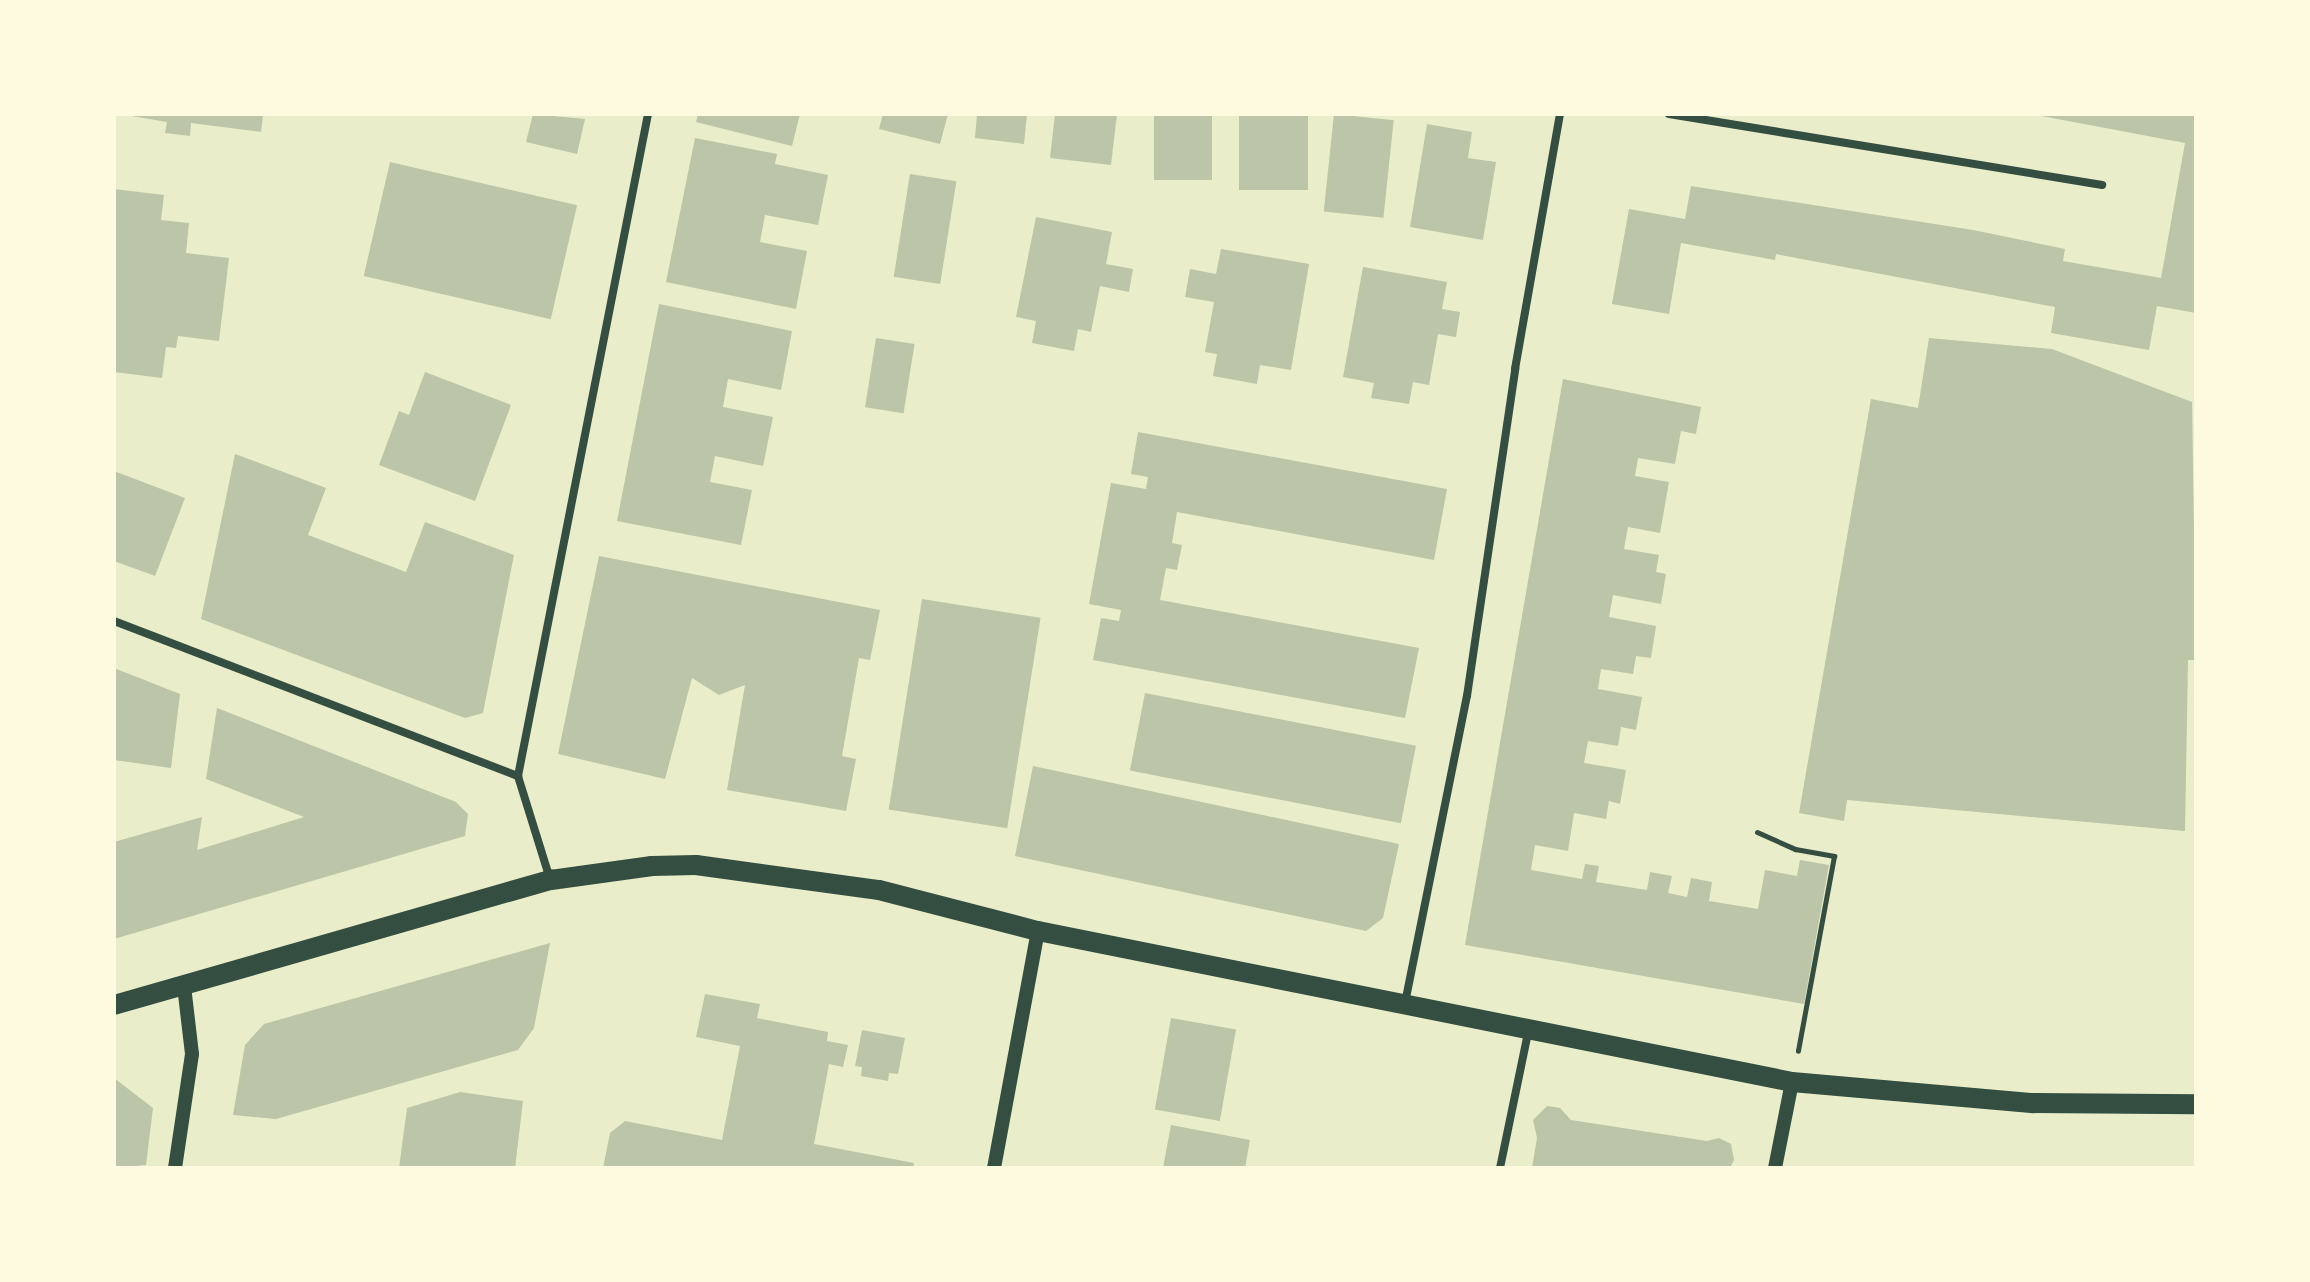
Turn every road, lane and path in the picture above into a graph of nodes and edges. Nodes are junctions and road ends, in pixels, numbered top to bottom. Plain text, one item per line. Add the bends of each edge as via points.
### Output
1 (648, 114) edge
2 (1560, 114) edge
3 (1669, 114) edge
4 (2102, 185) dead end
5 (114, 621) edge
6 (518, 776) junction
7 (1757, 832) dead end
8 (551, 880) junction
9 (1038, 931) junction
10 (184, 986) junction
11 (114, 1005) edge
12 (1404, 1007) junction
13 (1528, 1033) junction
14 (1792, 1082) junction
15 (2196, 1104) edge
16 (175, 1168) edge
17 (994, 1168) edge
18 (1500, 1168) edge
19 (1775, 1168) edge

1 - 6 street
2 - 12 street via 1515,369 1467,696
3 - 4 street
5 - 6 street
6 - 8 street
7 - 14 path via 1795,849 1834,856
8 - 9 main road via 696,865 879,890
8 - 10 main road
9 - 12 main road
9 - 17 street
10 - 11 main road
10 - 16 street via 192,1054
12 - 13 main road
13 - 14 main road
13 - 18 street
14 - 15 main road via 2034,1103
14 - 19 street

